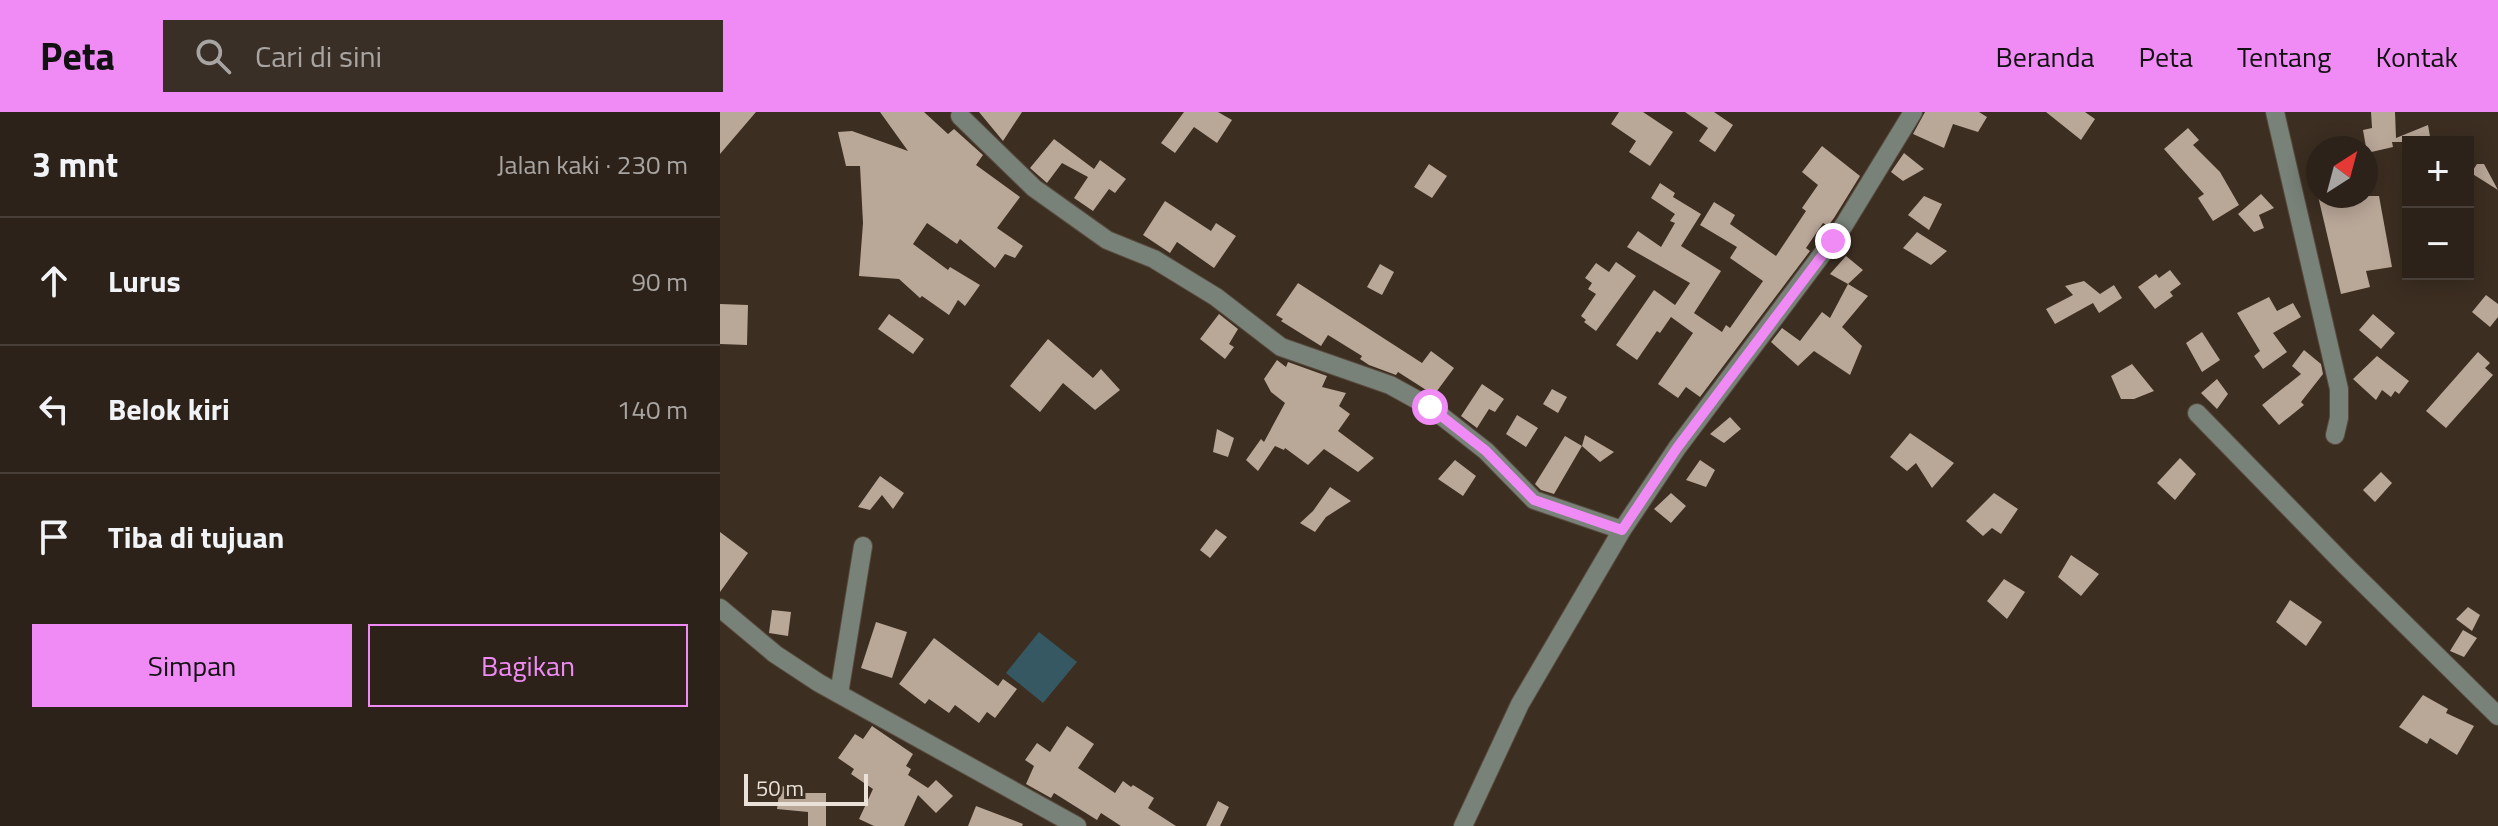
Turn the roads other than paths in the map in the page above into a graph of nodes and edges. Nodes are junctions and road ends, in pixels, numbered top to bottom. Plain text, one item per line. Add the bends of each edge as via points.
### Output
1 (1913, 112) edge
2 (2275, 112) edge
3 (960, 116) dead end
4 (2197, 413) dead end
5 (2335, 435) dead end
6 (1622, 530) junction
7 (863, 546) dead end
8 (720, 608) edge
9 (839, 694) junction
10 (2498, 716) edge
11 (1077, 826) edge
12 (1463, 826) edge

1 - 6 street via 1839,233
2 - 5 street via 2339,389
3 - 6 street via 1034,188 1107,240 1154,259 1216,297 1281,347 1390,385 1430,407 1486,451 1534,500
4 - 10 street
6 - 12 street via 1520,704
7 - 9 street
8 - 9 street via 775,654
9 - 11 street

